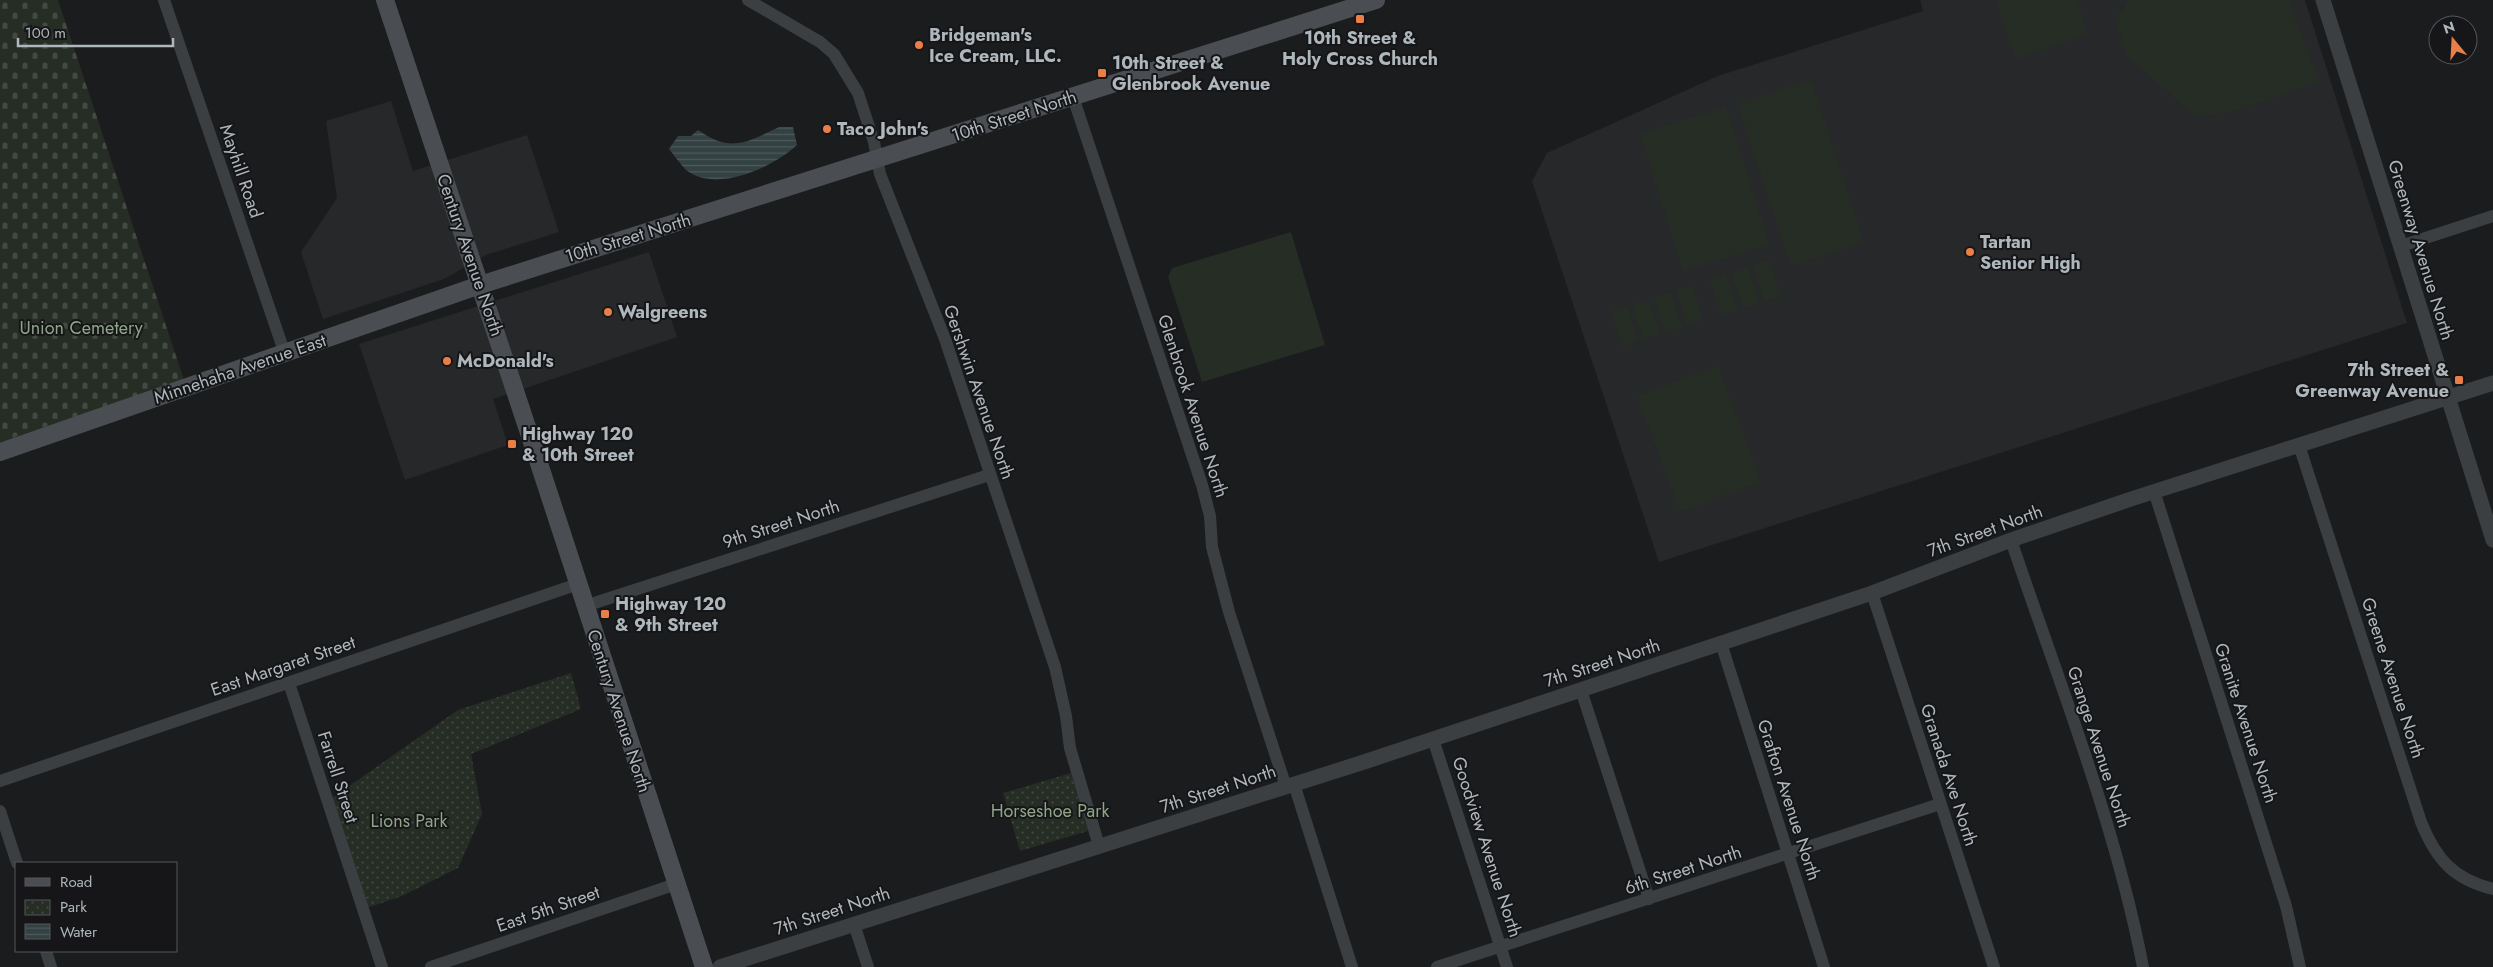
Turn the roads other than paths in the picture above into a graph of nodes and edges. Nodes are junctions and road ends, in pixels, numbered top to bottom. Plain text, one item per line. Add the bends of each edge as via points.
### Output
1 (164, 0) edge
2 (384, 0) edge
3 (748, 0) edge
4 (1376, 0) edge
5 (2323, 0) edge
6 (1073, 97) junction
7 (877, 160) junction
8 (2493, 216) edge
9 (2402, 246) junction
10 (480, 285) junction
11 (285, 354) junction
12 (2493, 382) edge
13 (2447, 398) junction
14 (2299, 445) junction
15 (0, 452) edge
16 (989, 475) junction
17 (2154, 491) junction
18 (2011, 540) junction
19 (2493, 540) edge
20 (578, 584) junction
21 (1872, 593) junction
22 (585, 606) junction
23 (1720, 643) junction
24 (289, 683) junction
25 (1582, 690) junction
26 (1433, 739) junction
27 (0, 781) edge
28 (1290, 786) junction
29 (1940, 804) junction
30 (0, 811) edge
31 (1100, 846) junction
32 (1788, 854) junction
33 (17, 862) edge
34 (676, 884) junction
35 (2493, 889) edge
36 (1649, 899) junction
37 (854, 924) junction
38 (1500, 946) junction
39 (46, 952) edge
40 (51, 967) edge
41 (382, 967) edge
42 (431, 967) edge
43 (704, 967) edge
44 (720, 967) edge
45 (868, 967) edge
46 (1352, 967) edge
47 (1437, 967) edge
48 (1507, 967) edge
49 (1824, 967) edge
50 (1994, 967) edge
51 (2144, 967) edge
52 (2300, 967) edge

1 - 11 street, Mayhill Road
2 - 10 main road, Century Avenue North
3 - 7 street, Gershwin Avenue North via 820,42 838,58 858,93
4 - 6 main road, 10th Street North
5 - 9 street, Greenway Avenue North
6 - 7 main road, 10th Street North
6 - 28 street, Glenbrook Avenue North via 1202,485 1210,516 1212,547 1229,612
7 - 10 main road, 10th Street North
7 - 16 street, Gershwin Avenue North via 945,339
8 - 9 street
9 - 13 street, Greenway Avenue North
10 - 11 main road, Minnehaha Avenue East
10 - 20 main road, Century Avenue North
11 - 15 main road, Minnehaha Avenue East
12 - 13 street, 7th Street North
13 - 14 street, 7th Street North
13 - 19 street, Greenway Avenue North
14 - 17 street, 7th Street North
14 - 35 street, Greene Avenue North via 2431,846 2444,865 2473,884
16 - 22 street, 9th Street North
16 - 31 street, Gershwin Avenue North via 1055,667 1070,748
17 - 18 street, 7th Street North
17 - 52 street, Granite Avenue North via 2286,906
18 - 21 street, 7th Street North
18 - 51 street, Grange Avenue North via 2131,906
20 - 22 main road, Century Avenue North
20 - 24 street, East Margaret Street
21 - 23 street, 7th Street North
21 - 29 street, Granada Ave North
22 - 34 main road, Century Avenue North
23 - 25 street, 7th Street North
23 - 32 street, Grafton Avenue North
24 - 27 street, East Margaret Street
24 - 41 street, Farrell Street
25 - 26 street, 7th Street North
25 - 36 street
26 - 28 street, 7th Street North
26 - 38 street, Goodview Avenue North
28 - 31 street, 7th Street North
28 - 46 street, Glenbrook Avenue North
29 - 32 street, 6th Street North
29 - 50 street, Granada Ave North
30 - 33 street
31 - 37 street, 7th Street North
32 - 36 street, 6th Street North
32 - 49 street, Grafton Avenue North
34 - 42 street, East 5th Street
34 - 43 main road, Century Avenue North
36 - 38 street, 6th Street North
37 - 44 street, 7th Street North
37 - 45 street
38 - 47 street, 6th Street North
38 - 48 street, Goodview Avenue North
39 - 40 street

